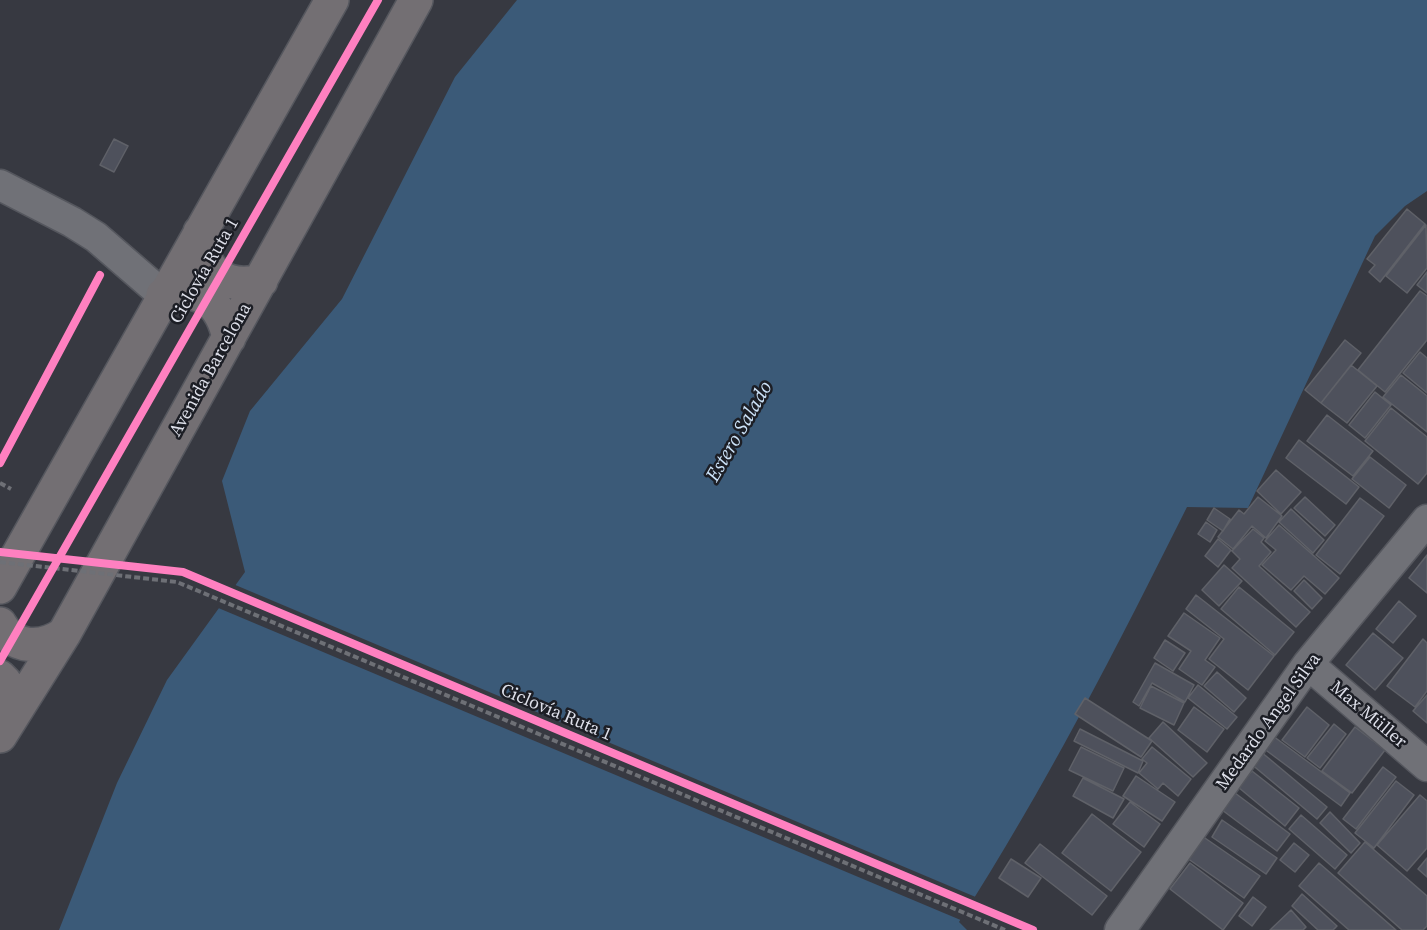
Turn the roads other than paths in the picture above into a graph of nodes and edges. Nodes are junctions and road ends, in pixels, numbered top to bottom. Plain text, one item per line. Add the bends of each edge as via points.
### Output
1 (332, 0) edge
2 (416, 0) edge
3 (0, 185) edge
4 (200, 232) junction
5 (261, 281) junction
6 (163, 295) junction
7 (229, 338) junction
8 (1427, 520) edge
9 (0, 587) edge
10 (0, 624) edge
11 (64, 634) junction
12 (1308, 664) junction
13 (0, 677) edge
14 (5, 727) edge
15 (1427, 766) edge
16 (1119, 930) edge

1 - 4 main road
2 - 5 main road, Avenida Barcelona
3 - 6 street via 96,237
4 - 5 main road via 200,249 207,265 219,277 232,283
4 - 6 main road
5 - 7 main road, Avenida Barcelona
6 - 7 main road via 193,293 206,298 225,320
6 - 9 main road
7 - 11 main road, Avenida Barcelona
8 - 12 street, Medardo Angel Silva
10 - 11 main road via 13,639 26,645 52,642
11 - 14 main road, Avenida Barcelona
12 - 15 street, Max Müller
12 - 16 street, Medardo Angel Silva
13 - 14 main road via 11,692 13,705

